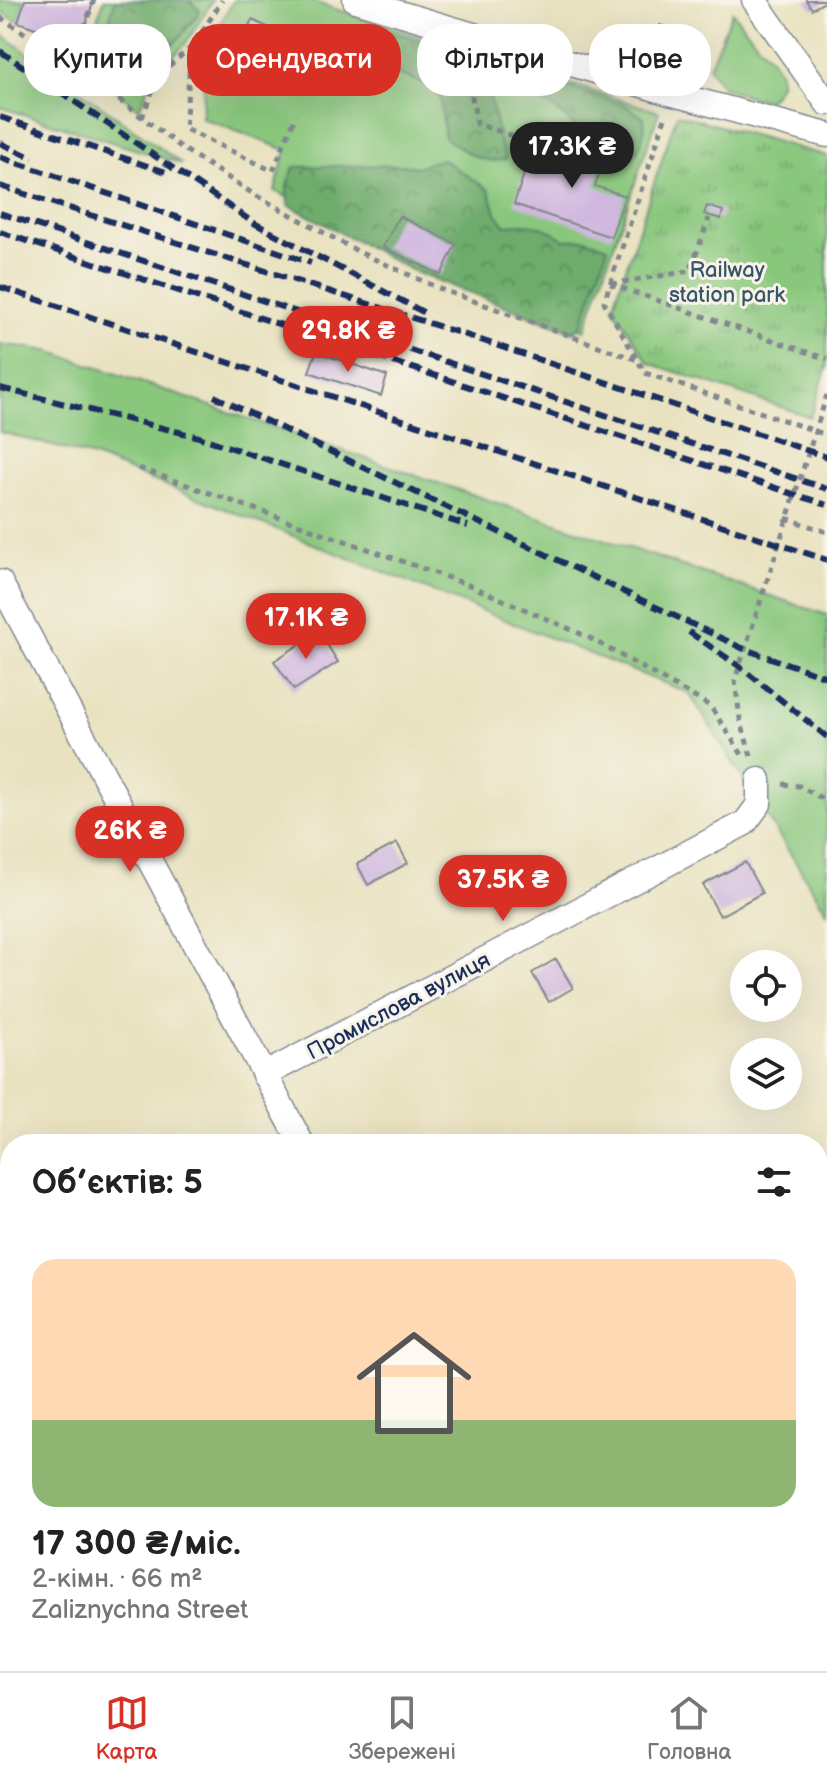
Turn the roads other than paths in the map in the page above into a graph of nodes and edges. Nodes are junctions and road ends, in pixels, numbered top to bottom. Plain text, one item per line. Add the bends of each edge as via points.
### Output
1 (355, 0) edge
2 (754, 0) edge
3 (827, 103) edge
4 (827, 135) edge
5 (0, 582) edge
6 (759, 780) road end
7 (264, 1075) junction
8 (296, 1134) edge

1 - 4 street
2 - 3 street
5 - 7 street
6 - 7 street, Промислова вулиця via 759,804 745,823
7 - 8 street

